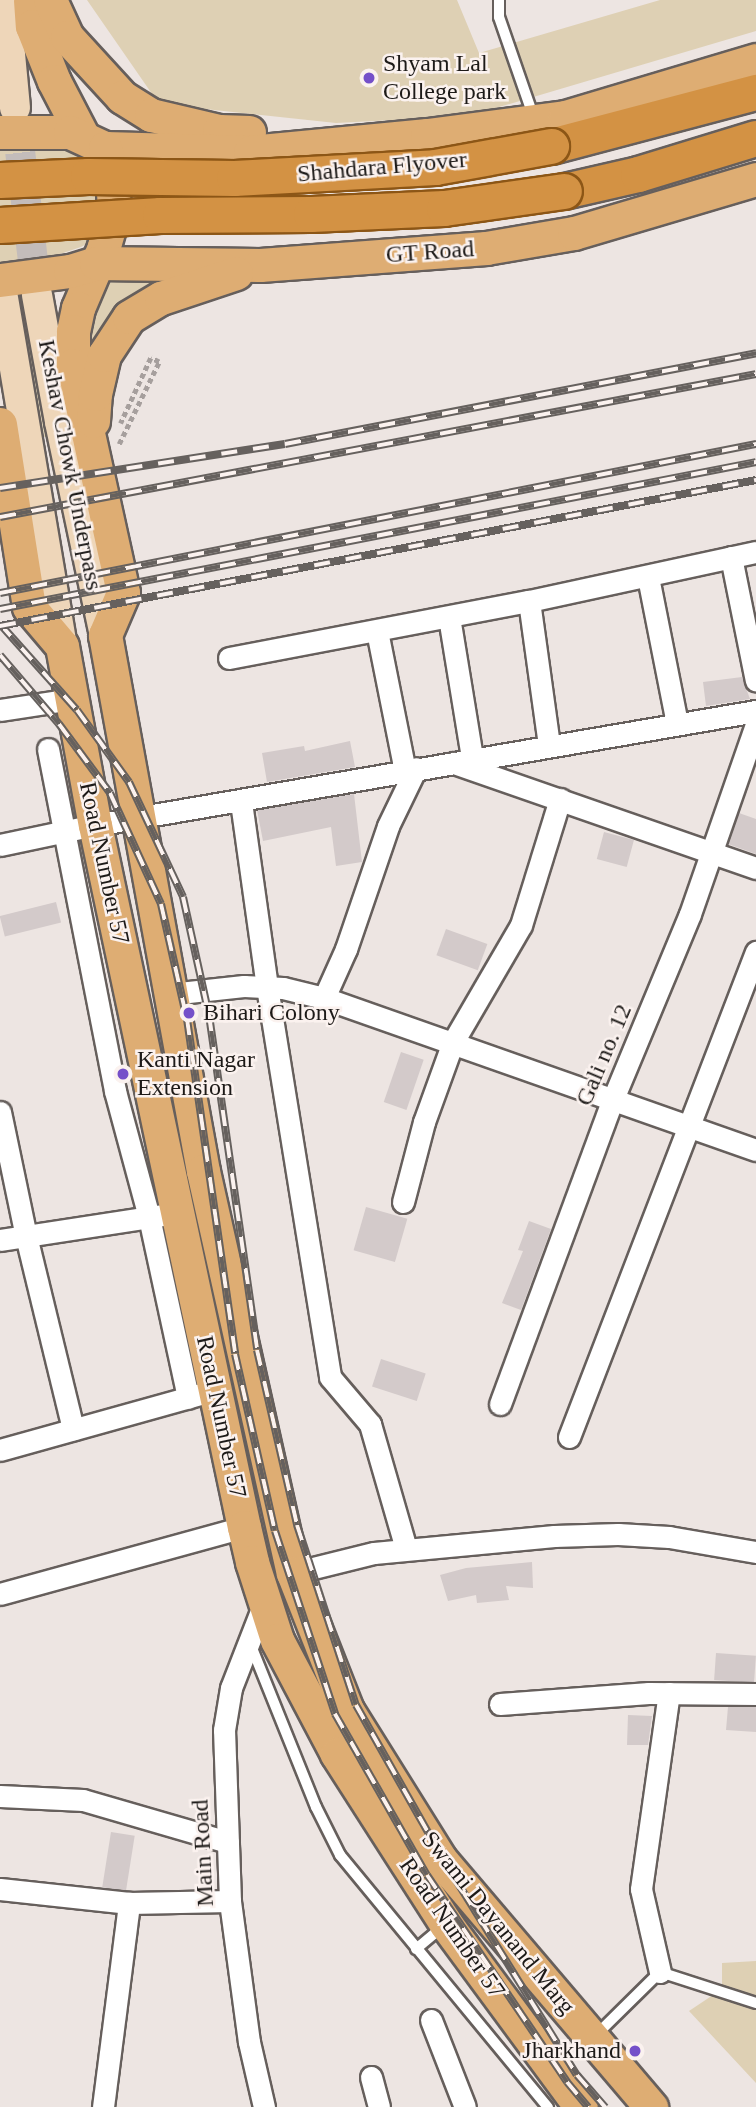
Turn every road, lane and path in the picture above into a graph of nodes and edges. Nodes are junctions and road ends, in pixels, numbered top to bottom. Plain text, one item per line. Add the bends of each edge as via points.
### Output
1 (5, 0) edge
2 (30, 0) edge
3 (50, 0) edge
4 (499, 0) edge
5 (756, 60) edge
6 (756, 92) edge
7 (8, 120) edge
8 (535, 122) junction
9 (427, 135) junction
10 (756, 138) edge
11 (93, 141) junction
12 (756, 179) edge
13 (0, 180) edge
14 (0, 225) edge
15 (96, 263) junction
16 (260, 265) junction
17 (1, 289) edge
18 (37, 295) tunnel mouth
19 (1, 427) edge
20 (108, 445) junction
21 (756, 552) edge
22 (731, 557) junction
23 (648, 577) junction
24 (529, 601) junction
25 (449, 617) junction
26 (377, 631) junction
27 (104, 635) junction
28 (62, 646) junction
29 (229, 658) dead end
30 (756, 681) edge
31 (72, 699) junction
32 (0, 710) edge
33 (756, 710) edge
34 (677, 723) junction
35 (756, 725) edge
36 (549, 745) junction
37 (48, 749) dead end
38 (472, 758) junction
39 (451, 762) junction
40 (411, 769) junction
41 (560, 799) junction
42 (241, 802) junction
43 (138, 818) junction
44 (95, 825) junction
45 (62, 832) junction
46 (0, 845) edge
47 (712, 852) junction
48 (756, 867) edge
49 (756, 952) edge
50 (267, 987) junction
51 (170, 994) junction
52 (324, 998) junction
53 (453, 1042) junction
54 (613, 1099) junction
55 (0, 1112) edge
56 (688, 1126) junction
57 (756, 1150) edge
58 (403, 1202) dead end
59 (164, 1214) junction
60 (26, 1236) junction
61 (0, 1240) edge
62 (202, 1393) junction
63 (499, 1404) dead end
64 (73, 1429) junction
65 (569, 1437) dead end
66 (0, 1450) edge
67 (275, 1492) joint
68 (244, 1527) junction
69 (406, 1549) junction
70 (756, 1552) edge
71 (293, 1573) junction
72 (0, 1594) edge
73 (265, 1601) junction
74 (250, 1641) junction
75 (669, 1693) junction
76 (756, 1694) edge
77 (499, 1704) dead end
78 (0, 1796) edge
79 (228, 1842) junction
80 (0, 1889) edge
81 (230, 1901) junction
82 (129, 1903) junction
83 (446, 1923) junction
84 (416, 1949) junction
85 (660, 1972) junction
86 (756, 2003) edge
87 (431, 2020) dead end
88 (593, 2038) junction
89 (371, 2077) dead end
90 (103, 2107) edge
91 (264, 2107) edge
92 (379, 2107) edge
93 (465, 2107) edge
94 (548, 2107) edge
95 (581, 2107) edge
96 (651, 2107) edge

1 - 7 main road
2 - 11 main road via 32,26 54,81
3 - 9 main road via 59,26 98,72 122,97 151,115 219,131
4 - 8 lane via 499,17
5 - 8 main road
6 - 13 highway, Shahdara Flyover, bridge via 551,146 435,167 234,178
7 - 11 main road
8 - 9 main road
9 - 11 main road via 250,152
10 - 14 highway, Shahdara Flyover, bridge via 564,191 444,208 160,215
11 - 15 main road via 112,173 114,211
12 - 16 main road, GT Road via 574,233 486,248
15 - 16 main road, GT Road
15 - 17 main road, GT Road
15 - 20 main road via 78,308 73,365
16 - 20 main road via 161,298 129,317 109,343 99,372
17 - 28 main road, Keshav Chowk Underpass
18 - 27 main road, Keshav Chowk Underpass
19 - 28 main road via 29,607
20 - 20 path via 159,362 151,358
20 - 27 main road via 123,593
21 - 22 street
22 - 23 street
22 - 30 street
23 - 24 street
23 - 34 street
24 - 25 street
24 - 36 street
25 - 26 street
25 - 38 street
26 - 29 street
26 - 40 street
27 - 43 main road, Road Number 57
28 - 31 main road, Road Number 57
31 - 32 street
31 - 44 main road, Road Number 57
33 - 34 street
34 - 36 street
35 - 47 street, Gali no. 12
36 - 38 street
37 - 45 street
38 - 39 street
39 - 40 street
39 - 41 street
40 - 42 street
40 - 52 street
41 - 47 street
41 - 53 street via 521,925
42 - 43 street
42 - 50 street
43 - 44 street
43 - 51 main road, Road Number 57
44 - 45 street
44 - 59 main road, Road Number 57
45 - 46 street
45 - 59 street via 115,1091
47 - 48 street
47 - 54 street, Gali no. 12
49 - 56 street
50 - 51 street
50 - 52 street
50 - 69 street via 330,1377 370,1424
51 - 67 main road, Road Number 57 via 203,1171
52 - 53 street
53 - 54 street
53 - 58 street via 424,1122
54 - 56 street
54 - 63 street, Gali no. 12
55 - 60 street
56 - 57 street
56 - 65 street
59 - 60 street
59 - 62 main road, Road Number 57
60 - 61 street
60 - 64 street
62 - 64 street
62 - 68 main road, Road Number 57
64 - 66 street
67 - 71 main road, Swami Dayanand Marg
68 - 72 street
68 - 73 main road, Road Number 57
69 - 70 street via 618,1534 669,1537
69 - 71 street
71 - 88 main road, Swami Dayanand Marg via 346,1710 433,1847
73 - 74 street, Main Road
73 - 83 main road, Road Number 57 via 277,1640 337,1754
74 - 79 street, Main Road via 232,1688 224,1730
74 - 84 lane via 316,1807 340,1855
75 - 76 street
75 - 77 street
75 - 85 street via 641,1889
78 - 79 street via 83,1800
79 - 81 street, Main Road
80 - 82 street
81 - 82 street
81 - 91 street, Main Road
82 - 90 street
83 - 84 lane
83 - 95 main road, Road Number 57
84 - 94 lane
85 - 86 lane
85 - 88 lane
87 - 93 street
88 - 96 main road, Swami Dayanand Marg
89 - 92 street

